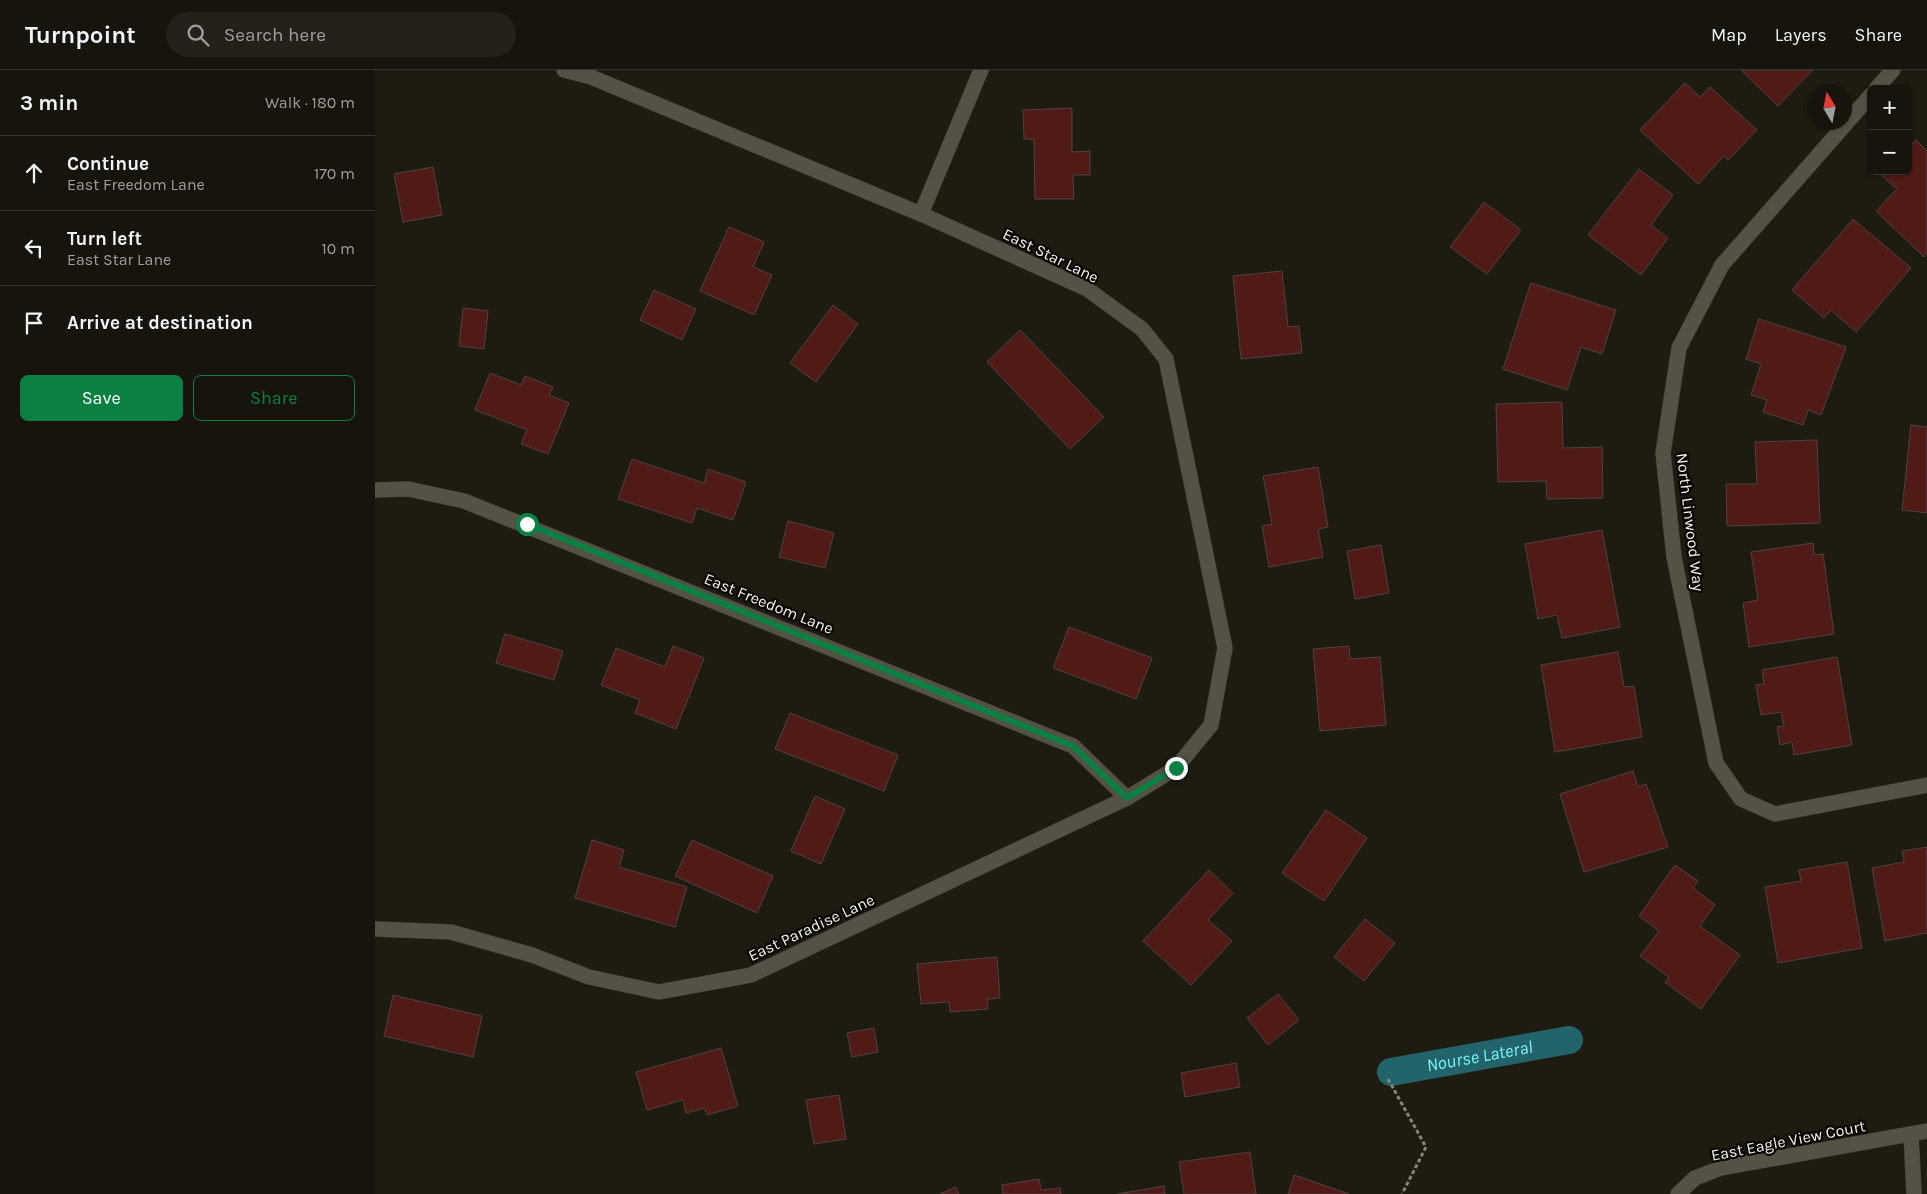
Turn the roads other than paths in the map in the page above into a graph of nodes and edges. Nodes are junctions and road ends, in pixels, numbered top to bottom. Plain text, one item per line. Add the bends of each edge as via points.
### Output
1 (564, 70) edge
2 (981, 70) edge
3 (1893, 70) edge
4 (1880, 85) edge
5 (1867, 100) edge
6 (921, 214) junction
7 (375, 490) edge
8 (1927, 785) edge
9 (1127, 798) junction
10 (375, 929) edge
11 (1927, 1131) edge
12 (1911, 1134) junction
13 (1678, 1194) edge
14 (1914, 1194) edge

1 - 6 street, East Star Lane via 591,77
2 - 6 street
3 - 4 street
5 - 8 street, North Linwood Way via 1722,265 1679,348 1663,453 1674,557 1716,764 1741,799 1775,814
6 - 9 street, East Star Lane via 1087,289 1142,329 1166,359 1225,648 1211,725 1176,768
7 - 9 street, East Freedom Lane via 408,489 464,500 1073,746
9 - 10 street, East Paradise Lane via 751,975 659,992 589,977 532,955 451,932
11 - 12 street, East Eagle View Court
12 - 13 street, East Eagle View Court via 1721,1168 1695,1178
12 - 14 street

